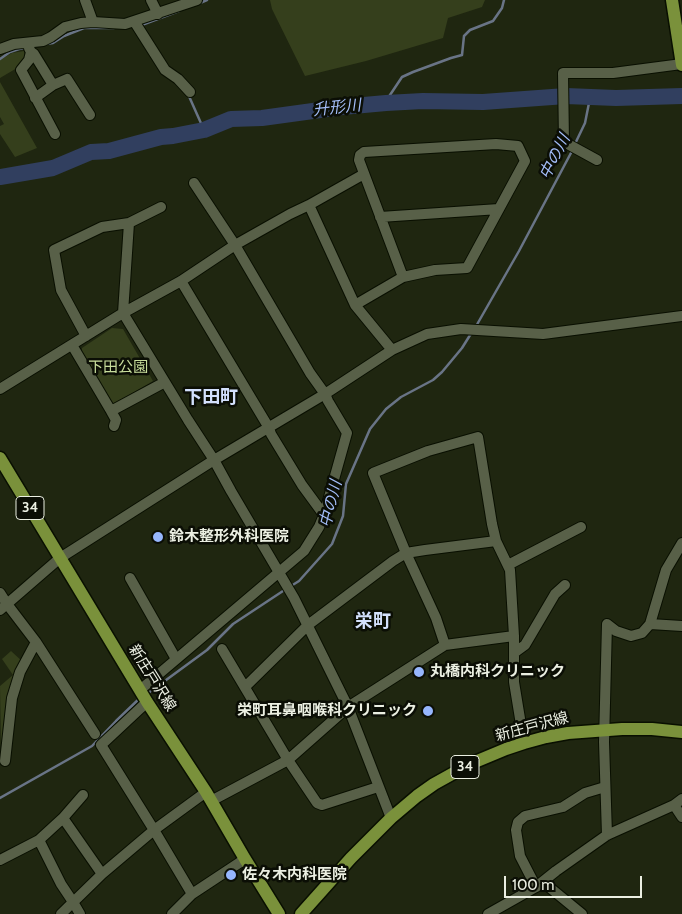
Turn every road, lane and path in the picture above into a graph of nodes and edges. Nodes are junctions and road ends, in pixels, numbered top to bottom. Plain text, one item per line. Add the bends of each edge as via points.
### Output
1 (84, 0) edge
2 (151, 0) edge
3 (196, 0) edge
4 (672, 0) edge
5 (158, 14) junction
6 (93, 22) junction
7 (135, 24) junction
8 (29, 48) junction
9 (0, 49) edge
10 (682, 64) edge
11 (53, 85) junction
12 (190, 92) dead end
13 (35, 98) junction
14 (90, 115) dead end
15 (54, 134) dead end
16 (597, 160) dead end
17 (364, 174) junction
18 (194, 183) dead end
19 (310, 206) junction
20 (161, 207) dead end
21 (499, 209) junction
22 (380, 217) junction
23 (129, 223) junction
24 (235, 245) junction
25 (403, 276) junction
26 (181, 281) junction
27 (355, 305) junction
28 (123, 313) junction
29 (682, 316) edge
30 (86, 336) junction
31 (72, 345) junction
32 (392, 350) junction
33 (165, 382) junction
34 (0, 389) edge
35 (325, 394) junction
36 (111, 410) junction
37 (114, 426) dead end
38 (269, 428) junction
39 (0, 458) edge
40 (214, 460) junction
41 (324, 515) junction
42 (581, 527) dead end
43 (496, 541) junction
44 (682, 543) edge
45 (406, 553) junction
46 (60, 558) junction
47 (508, 565) junction
48 (280, 575) junction
49 (130, 578) dead end
50 (565, 585) dead end
51 (0, 592) edge
52 (4, 607) edge
53 (650, 624) junction
54 (308, 625) junction
55 (682, 626) edge
56 (514, 636) junction
57 (36, 642) junction
58 (445, 645) junction
59 (222, 649) dead end
60 (514, 653) junction
61 (176, 659) junction
62 (245, 687) junction
63 (140, 690) junction
64 (147, 702) junction
65 (348, 707) junction
66 (605, 730) junction
67 (682, 732) edge
68 (95, 734) dead end
69 (524, 743) junction
70 (2, 760) edge
71 (288, 760) junction
72 (378, 787) junction
73 (605, 787) junction
74 (83, 795) dead end
75 (209, 796) junction
76 (678, 802) edge
77 (682, 817) edge
78 (63, 818) junction
79 (391, 818) junction
80 (154, 830) junction
81 (607, 835) junction
82 (40, 840) junction
83 (245, 859) junction
84 (0, 860) edge
85 (102, 874) junction
86 (539, 885) junction
87 (192, 894) junction
88 (73, 902) junction
89 (61, 914) edge
90 (80, 914) edge
91 (172, 914) edge
92 (279, 914) edge
93 (301, 914) edge
94 (488, 914) edge
95 (582, 914) edge

1 - 6 street
2 - 5 street
3 - 5 street
4 - 10 main road
5 - 7 street
6 - 7 street
6 - 8 street via 66,27
7 - 12 street via 165,70
8 - 9 street via 14,44
8 - 11 street
8 - 13 street via 29,60 21,70
10 - 16 street via 613,73 562,73 566,143
11 - 13 street
11 - 14 street via 67,79
13 - 15 street
17 - 19 street
17 - 21 street via 359,160 364,152 496,144 518,146 525,161
17 - 22 street
18 - 24 street
19 - 24 street
19 - 27 street
20 - 23 street
21 - 22 street
21 - 25 street via 467,268
22 - 25 street
23 - 28 street
23 - 30 street via 102,227 54,250 61,290
24 - 26 street
24 - 35 street
25 - 27 street
26 - 28 street
26 - 38 street
27 - 32 street
28 - 30 street
28 - 33 street
29 - 32 street via 543,334 461,329 428,334
30 - 31 street
31 - 34 street
31 - 36 street
32 - 35 street
33 - 36 street
33 - 40 street
35 - 38 street
35 - 41 street via 347,433
36 - 37 street via 116,420
38 - 40 street
38 - 41 street via 302,485
39 - 46 main road, 新庄戸沢線 / 34
40 - 46 street
40 - 48 street
41 - 48 street via 304,551
42 - 47 street
43 - 45 street
43 - 45 street via 478,437 373,473
43 - 47 street
44 - 53 street via 666,570
45 - 54 street
45 - 58 street
46 - 52 street
46 - 63 main road, 新庄戸沢線 / 34
47 - 56 street
48 - 54 street
48 - 61 street
49 - 61 street
50 - 60 street via 555,594 525,645
51 - 52 street
52 - 57 street
53 - 55 street
53 - 66 street via 642,633 631,636 607,624
54 - 62 street
54 - 65 street
56 - 58 street
56 - 60 street
57 - 68 street
57 - 70 street via 20,672 12,698
58 - 65 street
59 - 62 street
60 - 69 street via 514,682
61 - 63 street
62 - 71 street
63 - 64 main road, 新庄戸沢線 / 34
64 - 75 main road, 新庄戸沢線 / 34
64 - 80 street via 101,745
65 - 71 street
65 - 72 street
66 - 67 main road, 新庄戸沢線 / 34
66 - 69 main road, 新庄戸沢線 / 34 via 568,733
66 - 73 street
69 - 79 main road, 新庄戸沢線 / 34 via 453,773 417,796
71 - 72 street via 317,803 322,805
71 - 75 street
72 - 79 street
73 - 81 street
73 - 86 street via 585,793 563,808 525,816 518,822 520,856
74 - 78 street
75 - 80 street
75 - 83 main road, 新庄戸沢線 / 34
76 - 77 street
76 - 81 street
78 - 82 street
78 - 85 street
79 - 93 main road, 新庄戸沢線 / 34
80 - 85 street
80 - 87 street
81 - 86 street
82 - 84 street
82 - 88 street
83 - 87 street
83 - 92 main road, 新庄戸沢線 / 34
85 - 88 street
86 - 94 street
86 - 95 street
87 - 91 street
88 - 89 street
88 - 90 street

